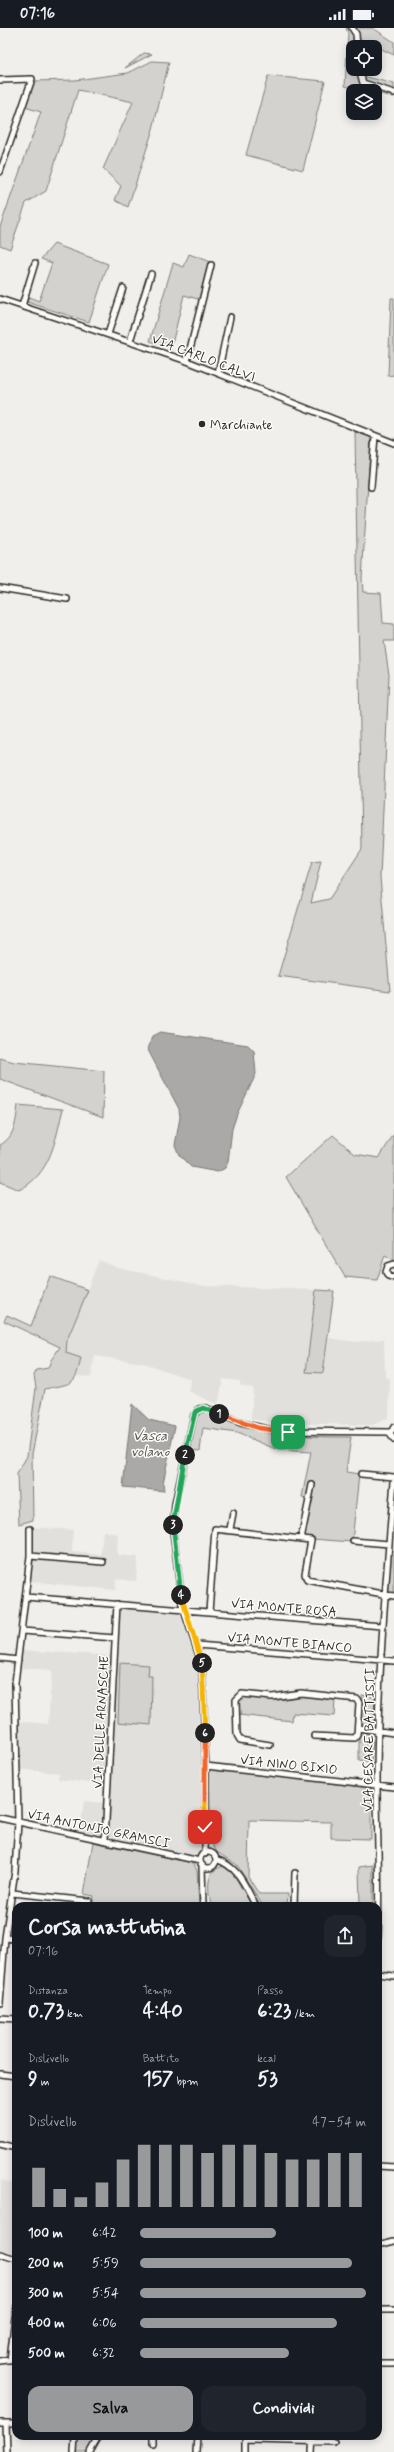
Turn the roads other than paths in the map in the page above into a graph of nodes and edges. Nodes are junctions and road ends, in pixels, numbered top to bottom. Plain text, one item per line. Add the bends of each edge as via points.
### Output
1 (352, 28) edge
2 (356, 40) edge
3 (361, 76) edge
4 (0, 80) edge
5 (394, 93) edge
6 (0, 172) edge
7 (36, 263) dead end
8 (211, 265) dead end
9 (151, 274) dead end
10 (122, 288) dead end
11 (0, 299) edge
12 (22, 306) junction
13 (230, 317) dead end
14 (108, 334) junction
15 (130, 341) junction
16 (187, 361) junction
17 (218, 372) junction
18 (375, 436) junction
19 (394, 443) edge
20 (371, 487) dead end
21 (0, 588) edge
22 (67, 599) dead end
23 (394, 1264) edge
24 (394, 1278) edge
25 (394, 1427) edge
26 (390, 1432) junction
27 (394, 1440) edge
28 (361, 1474) dead end
29 (394, 1477) edge
30 (394, 1481) edge
31 (312, 1486) dead end
32 (232, 1513) dead end
33 (30, 1528) dead end
34 (230, 1530) junction
35 (301, 1539) junction
36 (353, 1541) dead end
37 (389, 1544) junction
38 (30, 1556) junction
39 (103, 1562) dead end
40 (384, 1594) junction
41 (394, 1596) edge
42 (26, 1597) junction
43 (117, 1604) junction
44 (184, 1610) junction
45 (209, 1612) junction
46 (382, 1626) junction
47 (22, 1631) junction
48 (115, 1638) junction
49 (197, 1645) junction
50 (0, 1658) edge
51 (18, 1660) junction
52 (381, 1660) junction
53 (394, 1661) edge
54 (358, 1728) junction
55 (378, 1732) junction
56 (394, 1733) edge
57 (314, 1736) dead end
58 (270, 1745) dead end
59 (206, 1766) junction
60 (377, 1785) junction
61 (394, 1787) edge
62 (0, 1818) edge
63 (18, 1822) junction
64 (105, 1840) junction
65 (206, 1846) junction
66 (211, 1853) junction
67 (202, 1859) junction
68 (216, 1861) junction
69 (209, 1868) junction
70 (295, 1873) dead end
71 (204, 1874) junction
72 (12, 1893) junction
73 (89, 1901) dead end
74 (203, 1902) edge
75 (254, 1902) edge
76 (294, 1902) edge
77 (379, 1902) edge
78 (5, 1938) junction
79 (12, 1939) edge
80 (1, 1973) edge
81 (382, 1974) edge
82 (394, 1976) edge
83 (0, 2003) edge
84 (0, 2018) edge
85 (12, 2019) edge
86 (0, 2074) edge
87 (12, 2076) edge
88 (0, 2144) edge
89 (12, 2147) edge
90 (382, 2166) edge
91 (394, 2167) edge
92 (394, 2241) edge
93 (382, 2244) edge
94 (0, 2254) edge
95 (12, 2258) edge
96 (382, 2310) edge
97 (394, 2310) edge
98 (12, 2360) edge
99 (0, 2361) edge
100 (382, 2364) edge
101 (394, 2364) edge
102 (0, 2423) edge
103 (6, 2423) junction
104 (12, 2423) edge
105 (75, 2440) edge
106 (97, 2440) edge
107 (153, 2440) edge
108 (196, 2440) edge
109 (245, 2440) edge
110 (312, 2440) edge
111 (319, 2440) edge
112 (334, 2442) dead end
113 (153, 2444) dead end
114 (7, 2452) edge
115 (74, 2452) edge
116 (90, 2452) edge
117 (196, 2452) edge
118 (245, 2452) edge
119 (312, 2452) edge

1 - 2 street
3 - 5 street via 363,83
4 - 6 street via 32,79
7 - 12 street
8 - 16 street
9 - 15 street
10 - 14 street
11 - 12 street, VIA CARLO CALVI
12 - 14 street, VIA CARLO CALVI
13 - 17 street
14 - 15 street, VIA CARLO CALVI
15 - 16 street, VIA CARLO CALVI
16 - 17 street, VIA CARLO CALVI
17 - 18 street, VIA CARLO CALVI
18 - 19 street, VIA CARLO CALVI
18 - 20 street
21 - 22 street
23 - 24 street via 388,1266 386,1272
25 - 26 street
26 - 27 street
26 - 44 street via 270,1430 241,1423 203,1408 197,1410 192,1419 173,1522
28 - 29 street
30 - 37 street, VIA CESARE BATTISTI
31 - 35 street
32 - 34 street
33 - 38 street
34 - 35 street
34 - 45 street via 217,1528 214,1532
35 - 40 street via 311,1540 305,1574 307,1580
36 - 37 street
37 - 40 street, VIA CESARE BATTISTI
38 - 39 street
38 - 42 street
40 - 41 street
40 - 46 street, VIA CESARE BATTISTI
42 - 43 street, VIA MONTE ROSA
42 - 47 street
43 - 44 street, VIA MONTE ROSA
43 - 48 street, VIA DELLE ARNASCHE
44 - 45 street, VIA MONTE ROSA
44 - 49 street
45 - 46 street, VIA MONTE ROSA
46 - 52 street, VIA CESARE BATTISTI
47 - 48 street
47 - 51 street
48 - 64 street, VIA DELLE ARNASCHE
49 - 52 street, VIA MONTE BIANCO
49 - 59 street via 202,1665
50 - 51 street
51 - 63 street via 15,1683
52 - 53 street, VIA MONTE BIANCO
52 - 55 street, VIA CESARE BATTISTI
54 - 55 street
54 - 57 street via 357,1735 351,1740
54 - 58 street via 359,1703 353,1698 301,1693 238,1696 237,1735 240,1740
55 - 56 street
55 - 60 street, VIA CESARE BATTISTI
59 - 60 street, VIA NINO BIXIO
59 - 65 street
60 - 61 street, VIA NINO BIXIO
60 - 77 street, VIA CESARE BATTISTI
62 - 63 street, VIA ANTONIO GRAMSCI
63 - 64 street, VIA ANTONIO GRAMSCI
63 - 72 street
64 - 67 street, VIA ANTONIO GRAMSCI via 194,1860
65 - 66 street
65 - 67 street
66 - 67 street, VIA ANTONIO GRAMSCI
66 - 68 street
67 - 69 street
67 - 71 street
68 - 69 street
68 - 75 street via 223,1862 238,1872
69 - 71 street
70 - 76 street
71 - 74 street
72 - 73 street
72 - 78 street
78 - 79 street
78 - 80 street
80 - 83 street
81 - 82 street
84 - 85 street
86 - 87 street
88 - 89 street
90 - 91 street
92 - 93 street
94 - 95 street
96 - 97 street
98 - 99 street
100 - 101 street
102 - 103 street
103 - 104 street
103 - 114 street
105 - 115 street
106 - 116 street
107 - 113 street
108 - 117 street
109 - 118 street
110 - 119 street
111 - 112 street

